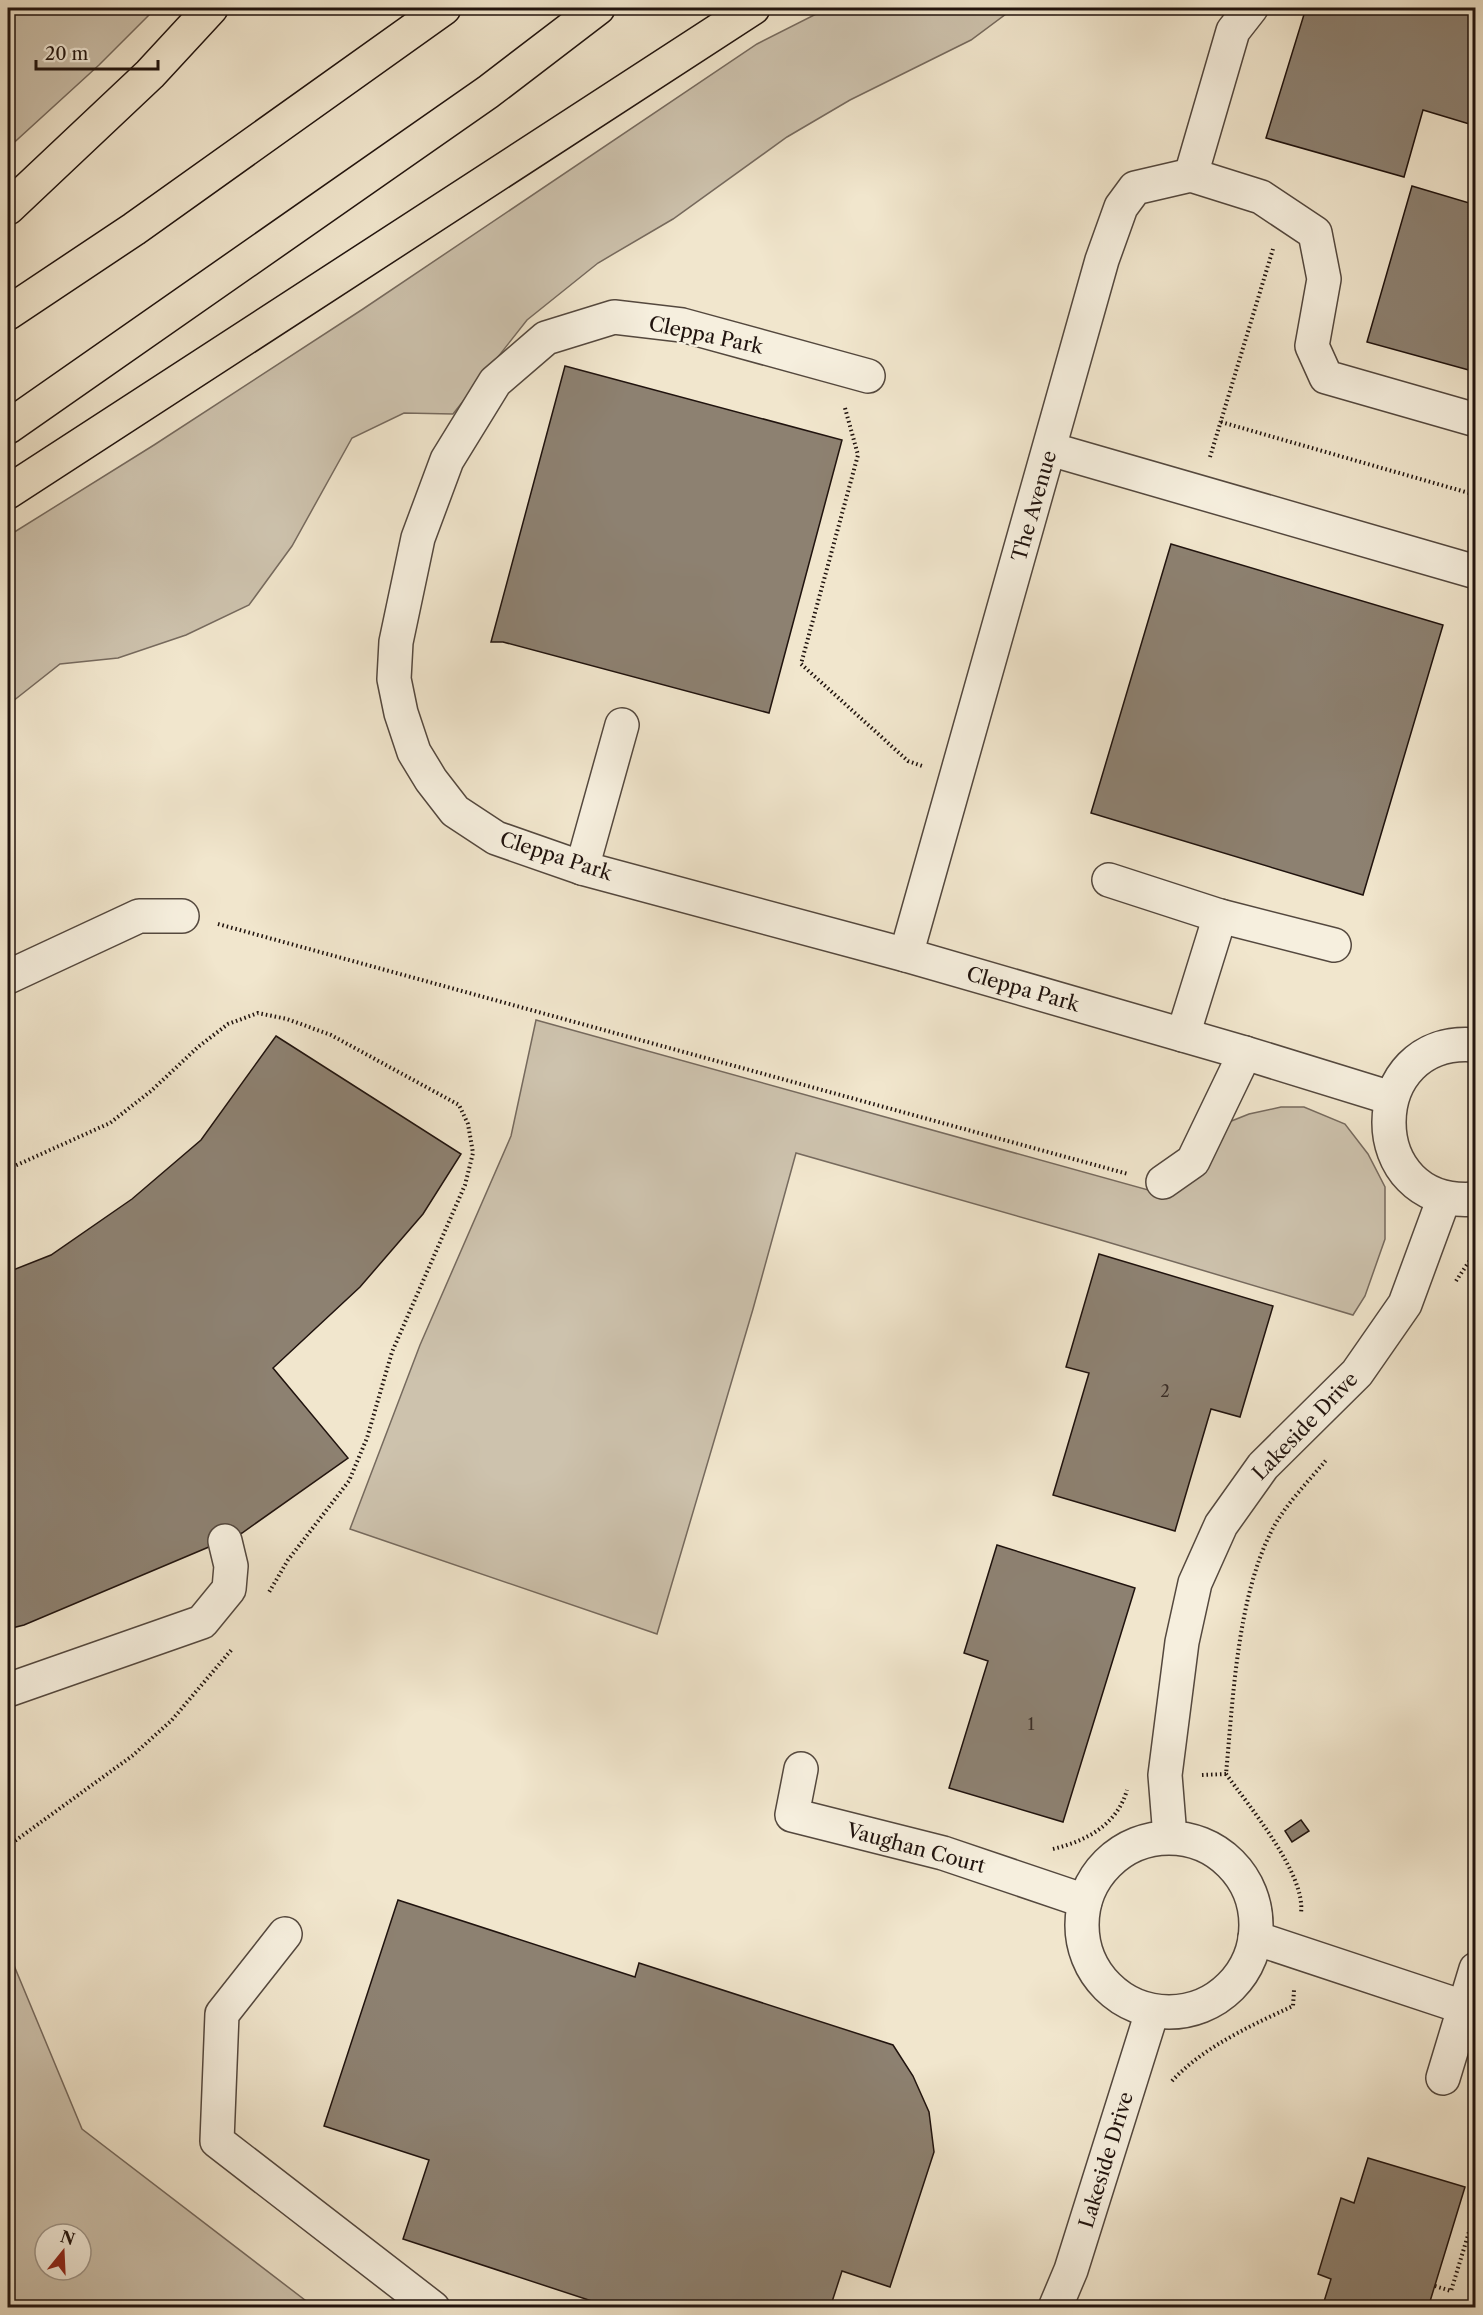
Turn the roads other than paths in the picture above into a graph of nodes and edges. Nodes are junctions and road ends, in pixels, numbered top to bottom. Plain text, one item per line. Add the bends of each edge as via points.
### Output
1 (211, 8) edge
2 (444, 8) edge
3 (598, 8) edge
4 (753, 8) edge
5 (1251, 8) edge
6 (1191, 175) junction
7 (8, 208) edge
8 (8, 313) edge
9 (868, 376) dead end
10 (1476, 420) edge
11 (8, 427) edge
12 (1050, 449) junction
13 (8, 492) edge
14 (1476, 572) edge
15 (622, 725) dead end
16 (582, 867) junction
17 (1108, 880) dead end
18 (182, 916) road end
19 (1220, 916) junction
20 (1334, 945) dead end
21 (906, 955) junction
22 (8, 977) edge
23 (1183, 1035) junction
24 (1476, 1045) edge
25 (1245, 1053) junction
26 (1391, 1098) junction
27 (1163, 1182) road end
28 (1460, 1199) edge
29 (225, 1541) dead end
30 (8, 1690) edge
31 (801, 1769) dead end
32 (1170, 1837) junction
33 (1085, 1901) junction
34 (285, 1934) dead end
35 (1255, 1938) junction
36 (1476, 1969) edge
37 (1466, 2008) junction
38 (1152, 2012) junction
39 (1443, 2078) dead end
40 (433, 2307) edge
41 (1055, 2307) edge

1 - 7 highway via 150,74
2 - 8 highway via 134,229
3 - 11 highway via 479,99
4 - 13 highway
5 - 6 street via 1233,32
6 - 10 street via 1272,204 1315,233 1324,279 1312,346 1326,377
6 - 12 street, The Avenue via 1135,188 1121,207 1102,260
9 - 16 street, Cleppa Park via 682,325 614,317 546,338 495,382 447,460 418,538 396,642 394,680 401,713 414,752 455,811 496,838
12 - 14 street
12 - 21 street, The Avenue
15 - 16 street
16 - 21 street, Cleppa Park
17 - 19 street
18 - 22 street via 139,916
19 - 20 street
19 - 23 street
21 - 23 street, Cleppa Park
23 - 25 street, Cleppa Park
24 - 26 street via 1438,1049 1424,1055 1404,1074
25 - 26 street, Cleppa Park
25 - 27 street via 1193,1161
26 - 28 street via 1387,1114 1389,1141 1403,1170 1420,1186
28 - 32 street, Lakeside Drive via 1405,1304 1358,1373 1263,1466 1221,1525 1196,1583 1182,1642 1165,1775
29 - 30 street via 231,1566 229,1589 201,1622
31 - 33 street, Vaughan Court via 792,1815 943,1852
32 - 33 street via 1144,1840 1127,1848 1103,1867
32 - 35 street via 1193,1840 1220,1854 1244,1879 1257,1920
33 - 38 street via 1082,1909 1086,1954 1097,1976 1119,1997
34 - 40 street via 222,2014 218,2141
35 - 37 street
35 - 38 street via 1253,1954 1238,1980 1220,1997 1192,2010
36 - 37 street
37 - 39 street
38 - 41 street, Lakeside Drive via 1071,2270

